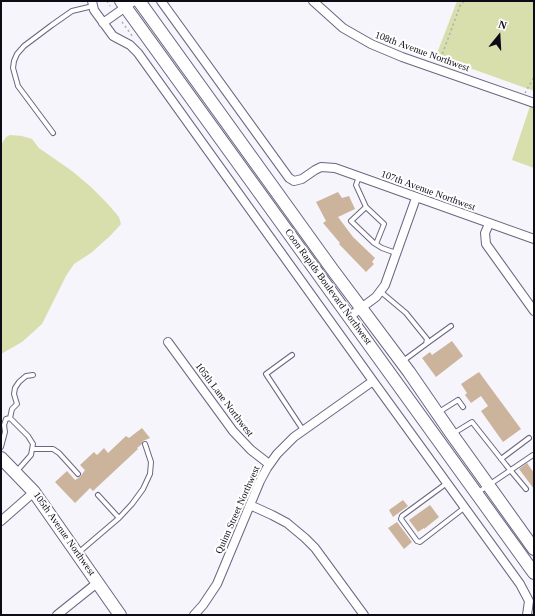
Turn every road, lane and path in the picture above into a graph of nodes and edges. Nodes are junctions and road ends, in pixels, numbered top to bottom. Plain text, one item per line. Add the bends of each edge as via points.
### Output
1 (107, 1) edge
2 (139, 1) edge
3 (161, 1) edge
4 (313, 1) edge
5 (464, 1) edge
6 (92, 3) edge
7 (123, 4) edge
8 (103, 23) junction
9 (437, 68) junction
10 (534, 77) edge
11 (524, 99) junction
12 (534, 103) edge
13 (53, 133) dead end
14 (359, 177) junction
15 (416, 198) junction
16 (366, 207) junction
17 (489, 224) junction
18 (534, 239) edge
19 (376, 244) junction
20 (396, 253) junction
21 (380, 292) junction
22 (361, 308) junction
23 (534, 311) edge
24 (349, 317) junction
25 (451, 326) dead end
26 (168, 342) dead end
27 (426, 344) junction
28 (292, 355) dead end
29 (402, 362) junction
30 (33, 375) dead end
31 (373, 381) junction
32 (463, 407) dead end
33 (437, 413) junction
34 (10, 418) junction
35 (303, 430) junction
36 (452, 435) junction
37 (529, 438) dead end
38 (145, 444) dead end
39 (1, 447) edge
40 (33, 450) junction
41 (534, 456) edge
42 (1, 458) edge
43 (501, 459) junction
44 (269, 464) junction
45 (510, 471) junction
46 (16, 472) junction
47 (78, 474) dead end
48 (447, 483) junction
49 (488, 485) junction
50 (526, 489) dead end
51 (34, 492) junction
52 (477, 494) junction
53 (98, 495) dead end
54 (250, 505) junction
55 (464, 507) junction
56 (119, 518) junction
57 (1, 521) edge
58 (533, 547) edge
59 (78, 554) junction
60 (534, 573) edge
61 (98, 582) junction
62 (56, 615) edge
63 (120, 615) edge
64 (194, 615) edge
65 (364, 615) edge
66 (527, 615) edge

1 - 7 path
2 - 22 main road, Coon Rapids Boulevard Northwest
3 - 14 street, 107th Avenue Northwest via 289,178 294,181 302,179 322,167 335,168
4 - 9 street, 108th Avenue Northwest via 343,28 356,36 385,50
5 - 9 path
6 - 8 street
6 - 13 lane via 52,25 24,46 14,60 13,68 18,86
7 - 8 street
7 - 24 main road, Coon Rapids Boulevard Northwest
8 - 31 street via 113,36 130,45 138,53
9 - 11 street, 108th Avenue Northwest
10 - 11 path
11 - 12 street, 108th Avenue Northwest
14 - 15 street, 107th Avenue Northwest
14 - 16 lane via 356,185
15 - 17 street, 107th Avenue Northwest
15 - 20 street
16 - 19 lane via 384,224
16 - 19 lane via 351,221
17 - 18 street, 107th Avenue Northwest
17 - 23 street via 485,233 486,244
19 - 20 lane
20 - 21 street
21 - 22 street
21 - 27 lane via 406,312 427,339
22 - 24 street
22 - 29 main road, Coon Rapids Boulevard Northwest
24 - 52 main road, Coon Rapids Boulevard Northwest
25 - 27 lane
26 - 44 street, 105th Lane Northwest via 238,437
27 - 29 lane
28 - 35 lane via 266,374
29 - 33 main road, Coon Rapids Boulevard Northwest
30 - 34 lane via 26,376 15,388 17,404 12,409
31 - 35 street, Quinn Street Northwest
31 - 48 street
32 - 33 lane via 458,400
33 - 36 main road, Coon Rapids Boulevard Northwest
34 - 39 lane via 6,419 4,425
34 - 40 lane via 28,436 33,444
35 - 44 street, Quinn Street Northwest
36 - 43 lane via 472,422
36 - 49 main road, Coon Rapids Boulevard Northwest
37 - 43 lane
38 - 56 lane via 151,462 150,474 143,489
40 - 46 lane
40 - 47 lane via 53,449
41 - 45 lane
42 - 46 main road, 105th Avenue Northwest
43 - 45 lane
44 - 54 street, Quinn Street Northwest
45 - 49 lane
45 - 50 lane
46 - 51 main road, 105th Avenue Northwest
48 - 55 street
48 - 55 lane via 401,519 420,542
49 - 52 lane
49 - 58 main road, Coon Rapids Boulevard Northwest
51 - 57 street
51 - 59 main road, 105th Avenue Northwest
52 - 60 main road, Coon Rapids Boulevard Northwest
53 - 56 lane
54 - 64 street, Quinn Street Northwest via 217,584
54 - 65 street via 283,521 305,538
55 - 66 street via 525,591 529,601
56 - 59 lane
59 - 61 main road, 105th Avenue Northwest
61 - 62 street
61 - 63 main road, 105th Avenue Northwest

